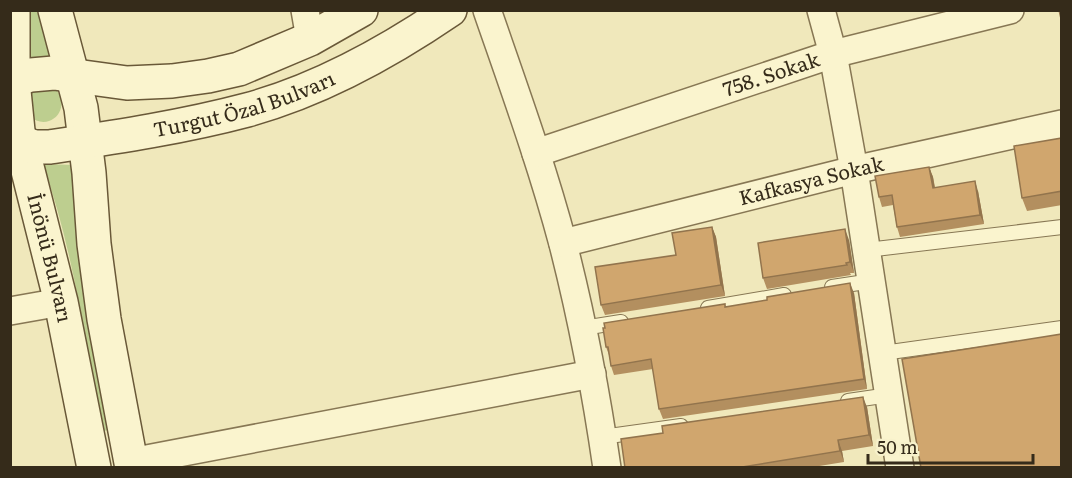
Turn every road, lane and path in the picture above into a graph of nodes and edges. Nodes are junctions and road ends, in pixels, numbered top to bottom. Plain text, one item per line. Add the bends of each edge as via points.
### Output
1 (13, 10) edge
2 (55, 10) edge
3 (361, 10) edge
4 (450, 10) edge
5 (488, 10) edge
6 (821, 10) edge
7 (1010, 10) edge
8 (308, 25) edge
9 (833, 54) junction
10 (73, 75) junction
11 (12, 81) edge
12 (1062, 124) edge
13 (16, 142) edge
14 (85, 142) junction
15 (536, 153) junction
16 (854, 170) junction
17 (1062, 227) edge
18 (563, 243) junction
19 (867, 250) junction
20 (872, 281) junction
21 (61, 302) junction
22 (698, 309) edge
23 (10, 311) edge
24 (629, 321) edge
25 (583, 328) junction
26 (1062, 328) edge
27 (883, 353) junction
28 (592, 374) junction
29 (889, 395) junction
30 (832, 404) edge
31 (694, 424) edge
32 (602, 437) junction
33 (132, 465) edge
34 (94, 468) edge
35 (607, 468) edge
36 (900, 468) edge

1 - 11 main road, İnönü Bulvarı
2 - 10 main road, İnönü Bulvarı
3 - 8 main road, Turgut Özal Bulvarı
4 - 14 main road, Turgut Özal Bulvarı via 372,59 285,97 238,112
5 - 15 street
6 - 9 street
7 - 9 street, 758. Sokak
8 - 10 main road, Turgut Özal Bulvarı via 239,69 208,76 127,83
9 - 15 street, 758. Sokak
9 - 16 street
10 - 11 main road, Turgut Özal Bulvarı via 31,75
10 - 14 main road, İnönü Bulvarı
11 - 13 main road, İnönü Bulvarı
12 - 16 street, Kafkasya Sokak
13 - 14 main road, Turgut Özal Bulvarı via 35,147
13 - 21 main road, İnönü Bulvarı
14 - 33 main road, İnönü Bulvarı via 104,319
15 - 18 street
16 - 18 street, Kafkasya Sokak
16 - 19 street
17 - 19 lane
18 - 25 street
19 - 20 street
20 - 22 lane
20 - 27 street
21 - 23 street
21 - 34 main road, İnönü Bulvarı
24 - 25 lane
25 - 28 street
26 - 27 lane
27 - 29 street
28 - 32 street
28 - 33 street
29 - 30 lane
29 - 36 street
31 - 32 lane
32 - 35 street

